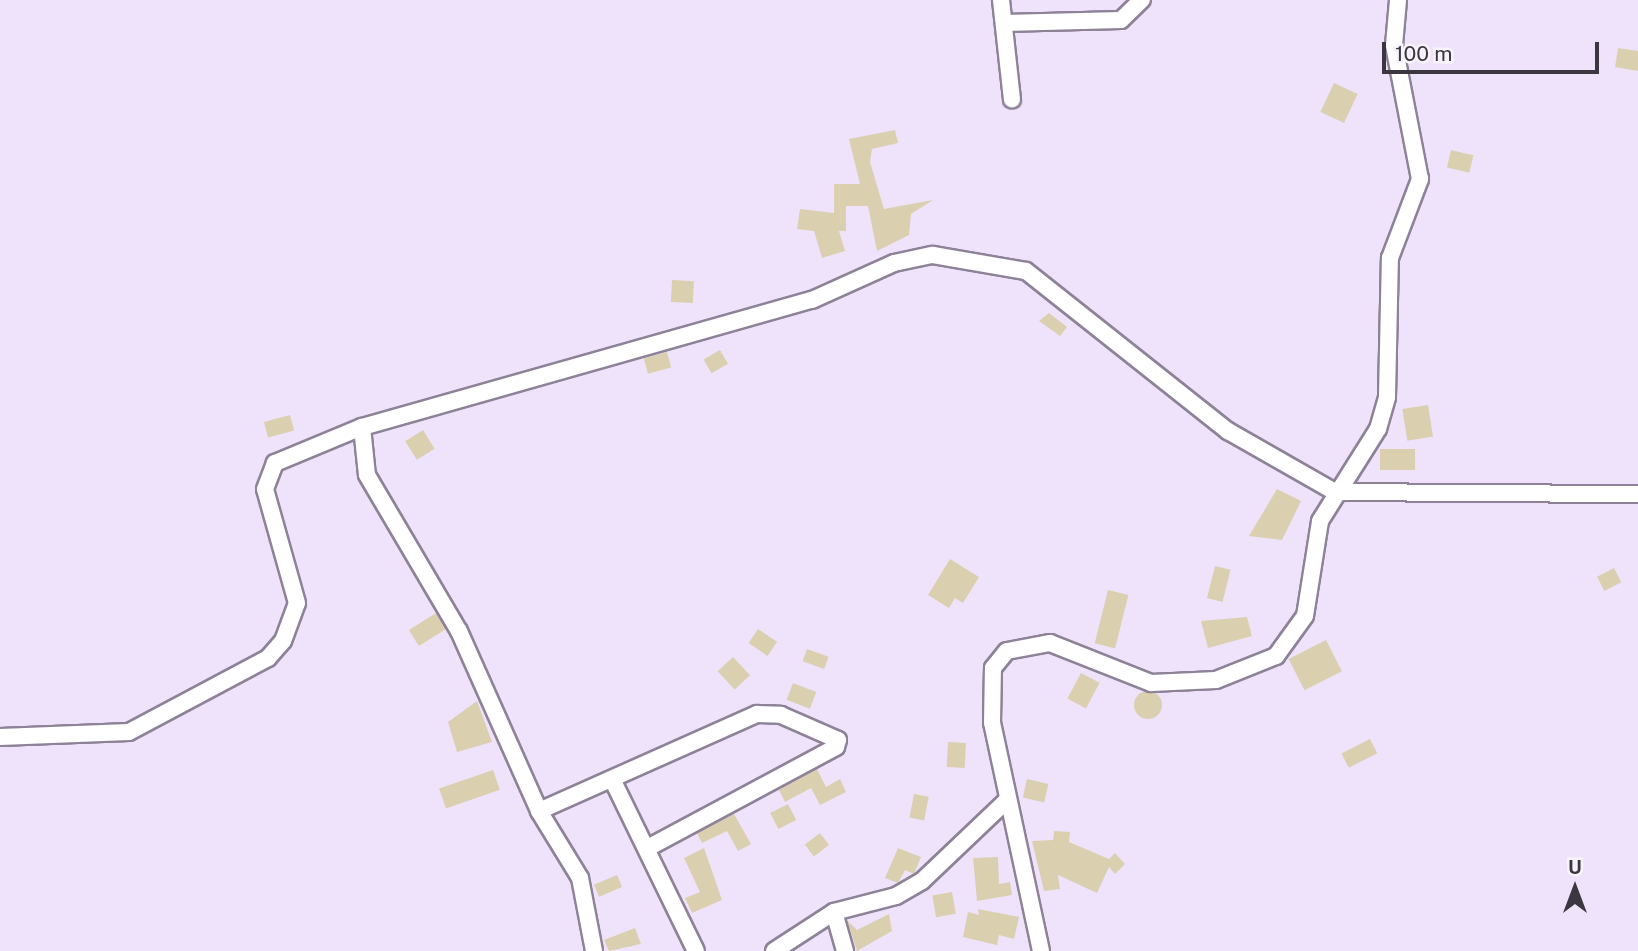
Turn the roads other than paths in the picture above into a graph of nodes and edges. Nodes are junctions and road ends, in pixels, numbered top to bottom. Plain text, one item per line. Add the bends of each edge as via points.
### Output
1 (1001, 0) edge
2 (1142, 0) edge
3 (1398, 0) edge
4 (1004, 23) junction
5 (1012, 99) dead end
6 (362, 427) junction
7 (1335, 492) junction
8 (1638, 494) edge
9 (0, 737) edge
10 (613, 781) junction
11 (1008, 799) junction
12 (539, 811) junction
13 (648, 848) junction
14 (834, 912) junction
15 (594, 951) edge
16 (696, 951) edge
17 (774, 951) edge
18 (845, 951) edge
19 (1041, 951) edge

1 - 4 street
2 - 4 street via 1121,20
3 - 7 street via 1394,45 1420,179 1390,258 1383,418
4 - 5 street
6 - 7 street via 812,300 904,260 963,256 1026,271 1228,430
6 - 9 street via 275,463 266,477 298,603 283,641 268,658 129,732
6 - 12 street via 367,475 459,631
7 - 8 street
7 - 11 street via 1320,521 1305,616 1276,656 1250,671 1184,684 1151,683 1050,643 1007,651 993,668 988,695
10 - 12 street
10 - 13 street
10 - 13 street via 757,714 781,715 838,740 836,747
11 - 14 street via 922,881 897,896
11 - 19 street
12 - 15 street via 580,877
13 - 16 street
14 - 17 street
14 - 18 street

